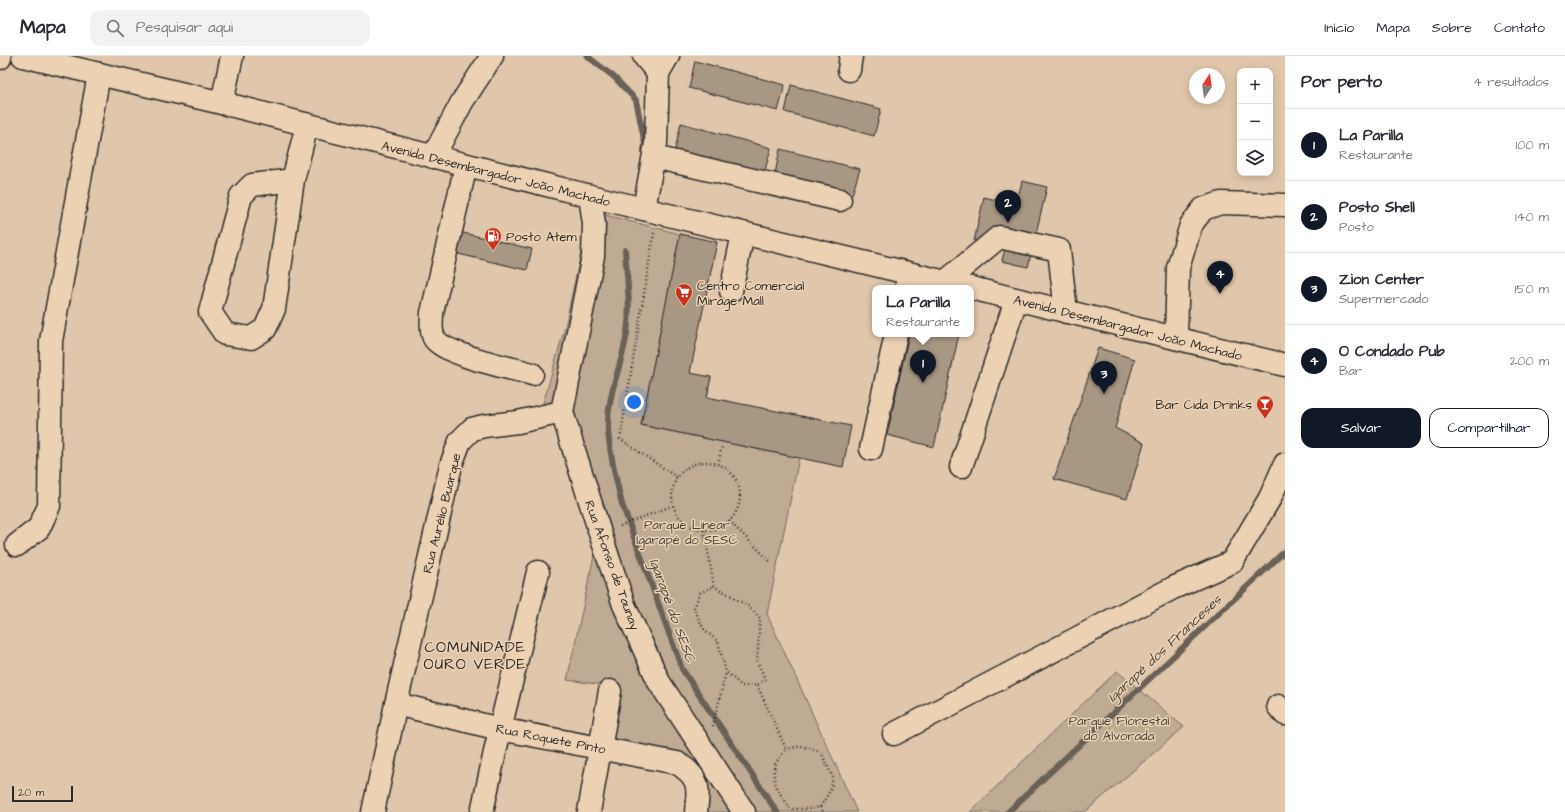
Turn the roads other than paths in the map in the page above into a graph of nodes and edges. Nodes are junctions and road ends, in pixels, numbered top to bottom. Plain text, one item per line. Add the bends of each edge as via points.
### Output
1 (23, 56) edge
2 (232, 56) edge
3 (492, 56) edge
4 (644, 56) edge
5 (663, 65) edge
6 (99, 74) junction
7 (222, 104) junction
8 (307, 125) junction
9 (433, 157) junction
10 (654, 157) junction
11 (466, 165) junction
12 (293, 180) junction
13 (590, 196) junction
14 (840, 200) dead end
15 (1285, 205) edge
16 (651, 211) junction
17 (743, 234) junction
18 (908, 281) edge
19 (945, 282) junction
20 (958, 285) edge
21 (974, 289) edge
22 (731, 291) dead end
23 (1016, 300) junction
24 (1066, 312) junction
25 (895, 337) edge
26 (1176, 338) junction
27 (1285, 365) edge
28 (532, 374) dead end
29 (562, 412) junction
30 (871, 449) dead end
31 (1285, 464) edge
32 (961, 467) dead end
33 (17, 546) dead end
34 (538, 572) dead end
35 (610, 691) dead end
36 (396, 704) junction
37 (500, 729) junction
38 (894, 734) dead end
39 (701, 747) junction
40 (602, 748) junction
41 (677, 763) junction
42 (373, 812) edge
43 (482, 812) edge
44 (589, 812) edge
45 (696, 812) edge
46 (744, 812) edge

1 - 6 street, Avenida Desembargador João Machado
2 - 7 street
3 - 9 street via 462,102
4 - 5 street
5 - 10 street
6 - 7 street, Avenida Desembargador João Machado
6 - 33 street via 51,341 49,506 39,528
7 - 8 street, Avenida Desembargador João Machado
8 - 9 street, Avenida Desembargador João Machado
8 - 12 street
9 - 11 street, Avenida Desembargador João Machado
10 - 14 street
10 - 16 street
11 - 13 street, Avenida Desembargador João Machado
11 - 28 street via 432,313 431,327 434,338 457,354
12 - 12 street via 274,309 265,329 251,338 224,334 210,312 241,196 252,185
13 - 16 street, Avenida Desembargador João Machado
13 - 29 street via 594,224 593,256
15 - 26 street via 1221,203 1203,209 1191,225 1178,268
16 - 17 street, Avenida Desembargador João Machado
17 - 18 street, Avenida Desembargador João Machado
17 - 22 street
18 - 19 street, Avenida Desembargador João Machado
19 - 20 street, Avenida Desembargador João Machado
19 - 24 street via 999,237 1059,250
21 - 23 street, Avenida Desembargador João Machado
23 - 24 street, Avenida Desembargador João Machado
23 - 32 street
24 - 26 street, Avenida Desembargador João Machado
25 - 30 street
26 - 27 street, Avenida Desembargador João Machado
29 - 36 street, Rua Aurélio Buarque via 472,429 460,441 451,465
29 - 39 street, Rua Afonso de Taunay via 624,604 659,682
31 - 38 street via 1270,498 1232,562 1173,588
34 - 37 street
35 - 40 street
36 - 37 street, Rua Roquete Pinto
36 - 42 street, Rua Aurélio Buarque
37 - 40 street, Rua Roquete Pinto
37 - 43 street
39 - 41 street
39 - 46 street, Rua Afonso de Taunay
40 - 41 street, Rua Roquete Pinto
40 - 44 street
41 - 45 street via 695,777 699,790

